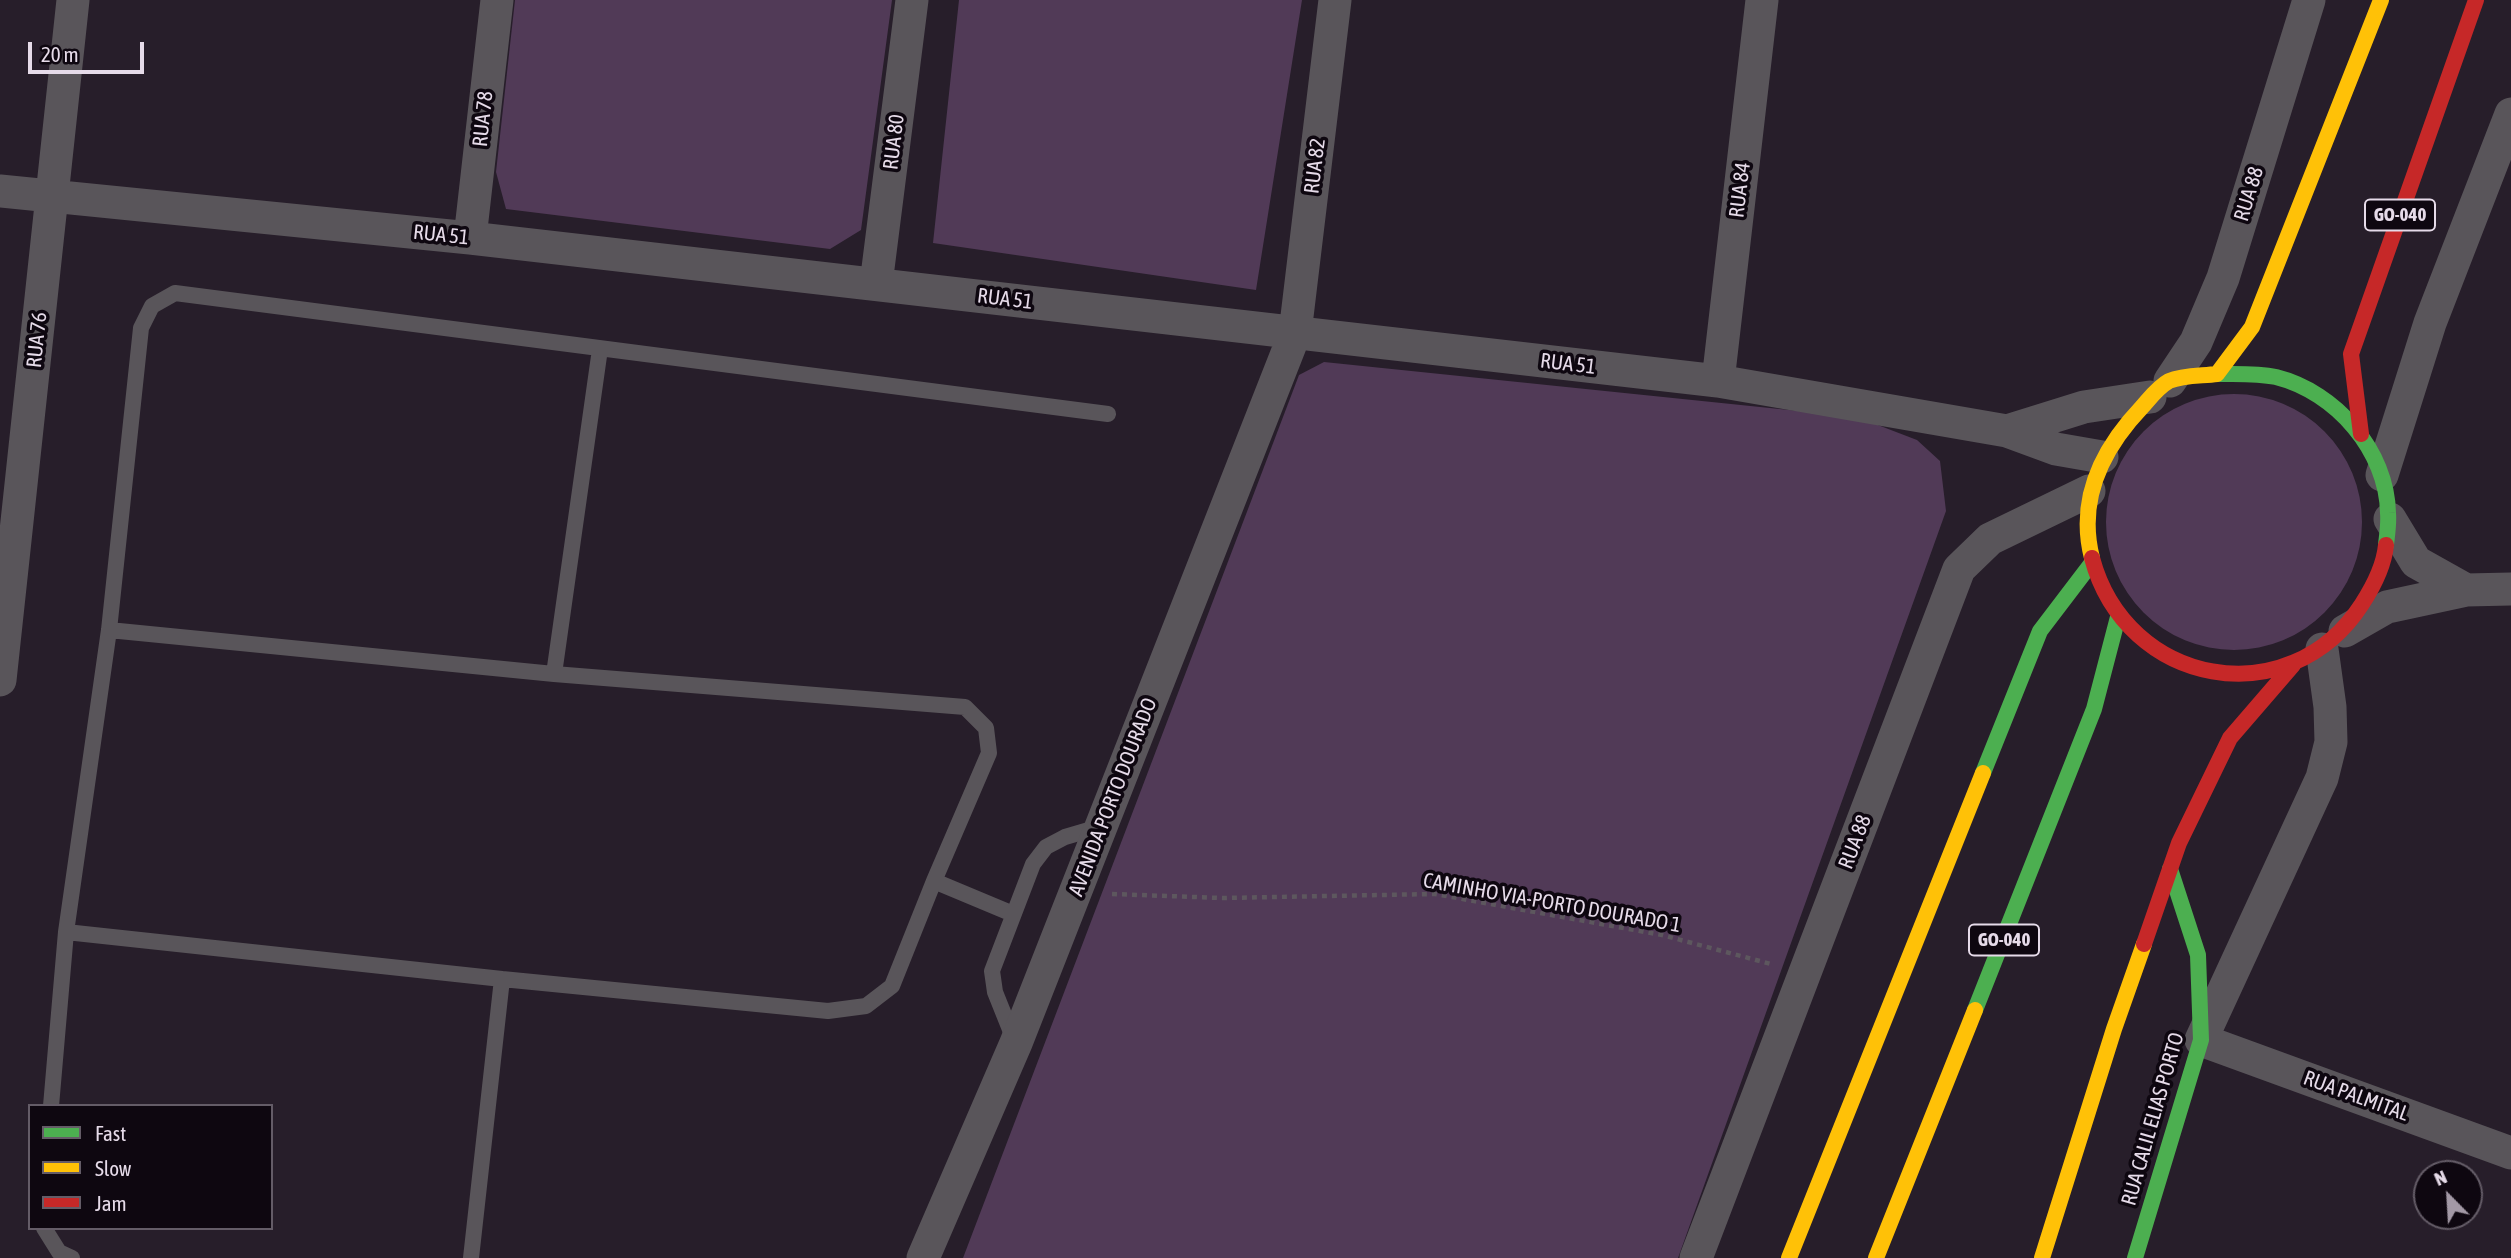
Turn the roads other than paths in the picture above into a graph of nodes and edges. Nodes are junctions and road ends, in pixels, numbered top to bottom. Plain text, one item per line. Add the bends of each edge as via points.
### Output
1 (73, 0) edge
2 (496, 0) edge
3 (912, 0) edge
4 (1335, 0) edge
5 (1762, 0) edge
6 (2309, 0) edge
7 (2381, 0) edge
8 (2476, 0) edge
9 (2511, 114) edge
10 (0, 191) edge
11 (53, 197) junction
12 (470, 238) junction
13 (876, 285) junction
14 (1296, 333) junction
15 (600, 349) junction
16 (2217, 374) junction
17 (1718, 381) junction
18 (2160, 389) junction
19 (1108, 414) dead end
20 (2007, 431) junction
21 (2361, 434) junction
22 (2102, 457) junction
23 (2382, 475) junction
24 (2089, 491) junction
25 (2390, 519) junction
26 (2091, 564) junction
27 (2511, 589) edge
28 (2466, 590) junction
29 (2118, 617) junction
30 (109, 630) junction
31 (2333, 640) junction
32 (1, 664) edge
33 (2293, 665) junction
34 (554, 674) junction
35 (1102, 827) junction
36 (2170, 869) junction
37 (934, 881) junction
38 (1013, 914) junction
39 (66, 932) junction
40 (502, 979) junction
41 (2201, 1040) junction
42 (1016, 1043) junction
43 (51, 1104) edge
44 (2511, 1153) edge
45 (45, 1230) edge
46 (72, 1258) edge
47 (471, 1258) edge
48 (923, 1258) edge
49 (1696, 1258) edge
50 (1788, 1258) edge
51 (1876, 1258) edge
52 (2042, 1258) edge
53 (2136, 1258) edge

1 - 11 street, RUA 76
2 - 12 street, RUA 78
3 - 13 street, RUA 80
4 - 14 street, RUA 82
5 - 17 street, RUA 84
6 - 18 street, RUA 88 via 2223,278 2196,342
7 - 16 main road via 2252,327
8 - 21 main road, GO-040 via 2351,354
9 - 23 street via 2430,323
10 - 11 street, RUA 51
11 - 12 street, RUA 51
11 - 32 street, RUA 76
12 - 13 street, RUA 51
13 - 14 street, RUA 51
14 - 17 street, RUA 51
14 - 35 street, AVENIDA PORTO DOURADO
15 - 19 lane
15 - 30 lane via 175,293 152,306 141,328
15 - 34 lane
16 - 18 main road, GO-040
16 - 21 main road, GO-040 via 2272,376 2322,397
17 - 20 street, RUA 51
18 - 20 street, RUA 51
18 - 22 main road, GO-040 via 2113,438
20 - 22 street, RUA 51 via 2056,449
21 - 23 main road, GO-040
22 - 24 main road, GO-040
23 - 25 main road, GO-040
24 - 26 main road, GO-040 via 2086,528
24 - 49 street, RUA 88 via 1990,539 1959,569
25 - 28 street via 2416,562
25 - 31 main road, GO-040 via 2379,579
26 - 29 main road, GO-040
26 - 50 main road via 2040,631
27 - 28 street
28 - 31 street via 2387,607
29 - 33 main road, GO-040 via 2153,650 2197,670 2246,675
29 - 51 main road, GO-040 via 2094,709 2067,782
30 - 34 lane
30 - 39 lane
31 - 33 main road, GO-040
31 - 41 street via 2331,742 2322,778
33 - 36 main road, GO-040 via 2230,738
34 - 37 lane via 965,707 986,728 989,753
35 - 38 lane via 1046,847 1033,864
35 - 42 street, AVENIDA PORTO DOURADO
36 - 41 main road, RUA CALIL ELIAS PORTO via 2198,955
36 - 52 main road, GO-040
37 - 38 lane
37 - 40 lane via 892,986 866,1006 828,1012
38 - 42 lane via 992,971 995,992
39 - 40 lane
39 - 43 lane
40 - 47 lane
41 - 44 street, RUA PALMITAL
41 - 53 main road, RUA CALIL ELIAS PORTO
42 - 48 street, AVENIDA PORTO DOURADO
45 - 46 lane via 59,1252

